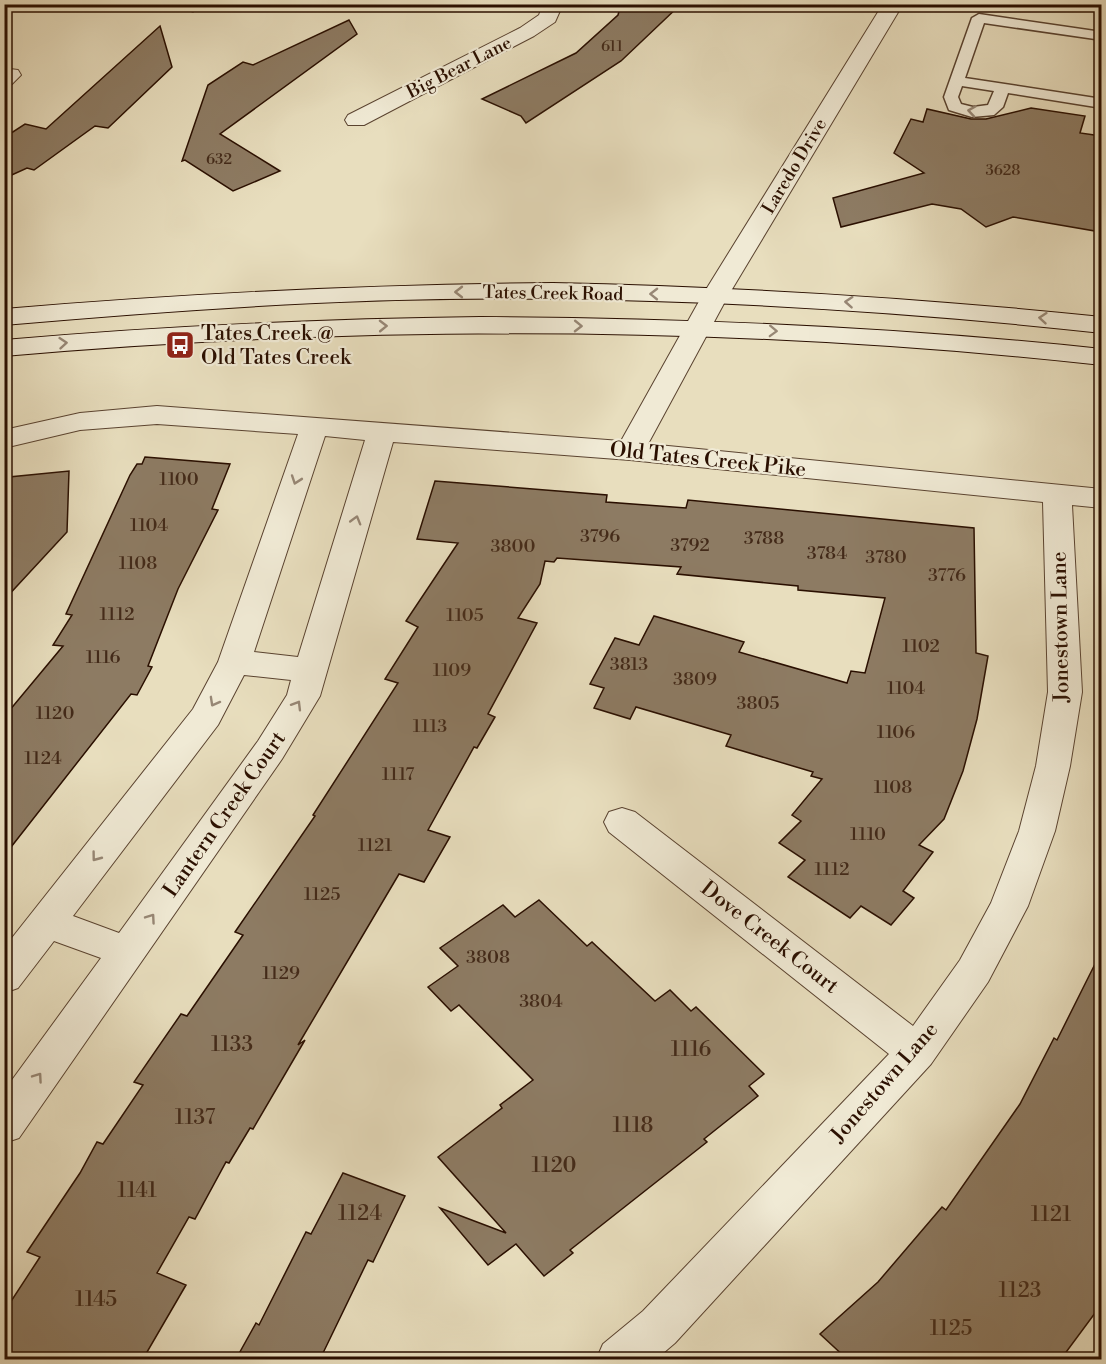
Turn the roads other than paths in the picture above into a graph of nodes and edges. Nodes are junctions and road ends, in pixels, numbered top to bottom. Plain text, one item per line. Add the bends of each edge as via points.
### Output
1 (176, 4) edge
2 (553, 4) edge
3 (893, 4) edge
4 (1095, 4) edge
5 (1101, 6) edge
6 (193, 8) dead end
7 (1101, 36) edge
8 (957, 81) junction
9 (1002, 88) junction
10 (1101, 104) edge
11 (356, 120) dead end
12 (716, 296) junction
13 (4, 317) edge
14 (1101, 325) edge
15 (698, 328) junction
16 (4, 348) edge
17 (1101, 357) edge
18 (315, 425) junction
19 (382, 430) junction
20 (4, 439) edge
21 (630, 450) junction
22 (1057, 495) junction
23 (1101, 499) edge
24 (234, 663) junction
25 (311, 670) junction
26 (622, 822) dead end
27 (47, 922) junction
28 (127, 952) junction
29 (4, 977) edge
30 (917, 1052) junction
31 (4, 1125) edge
32 (619, 1359) edge

1 - 6 lane
2 - 11 street, Big Bear Lane via 548,18 527,32
3 - 12 street, Laredo Drive
4 - 5 street
7 - 8 lane via 979,18
8 - 9 lane
9 -> 8 lane via 989,112 972,112 954,107 951,98
9 - 10 lane
12 -> 13 street, Tates Creek Road via 459,292 282,296
14 -> 12 street, Tates Creek Road via 940,309
12 - 15 street, Laredo Drive
16 -> 15 street, Tates Creek Road via 258,329 435,325
15 -> 17 street, Tates Creek Road via 932,340
15 - 21 street, Laredo Drive
18 - 19 street, Old Tates Creek Pike
18 - 20 street, Old Tates Creek Pike via 157,415 45,426
18 -> 24 street
19 - 21 street, Old Tates Creek Pike
25 -> 19 street, Lantern Creek Court
21 - 22 street, Old Tates Creek Pike
22 - 23 street, Old Tates Creek Pike
22 - 30 street, Jonestown Lane via 1065,692 1051,777 1037,831 1009,906 974,971
24 - 25 street
24 -> 27 street via 206,716
28 -> 25 street, Lantern Creek Court via 270,750 303,696
26 - 30 street, Dove Creek Court
27 - 28 street
27 - 29 street
31 -> 28 street, Lantern Creek Court
30 - 32 street, Jonestown Lane via 659,1327

